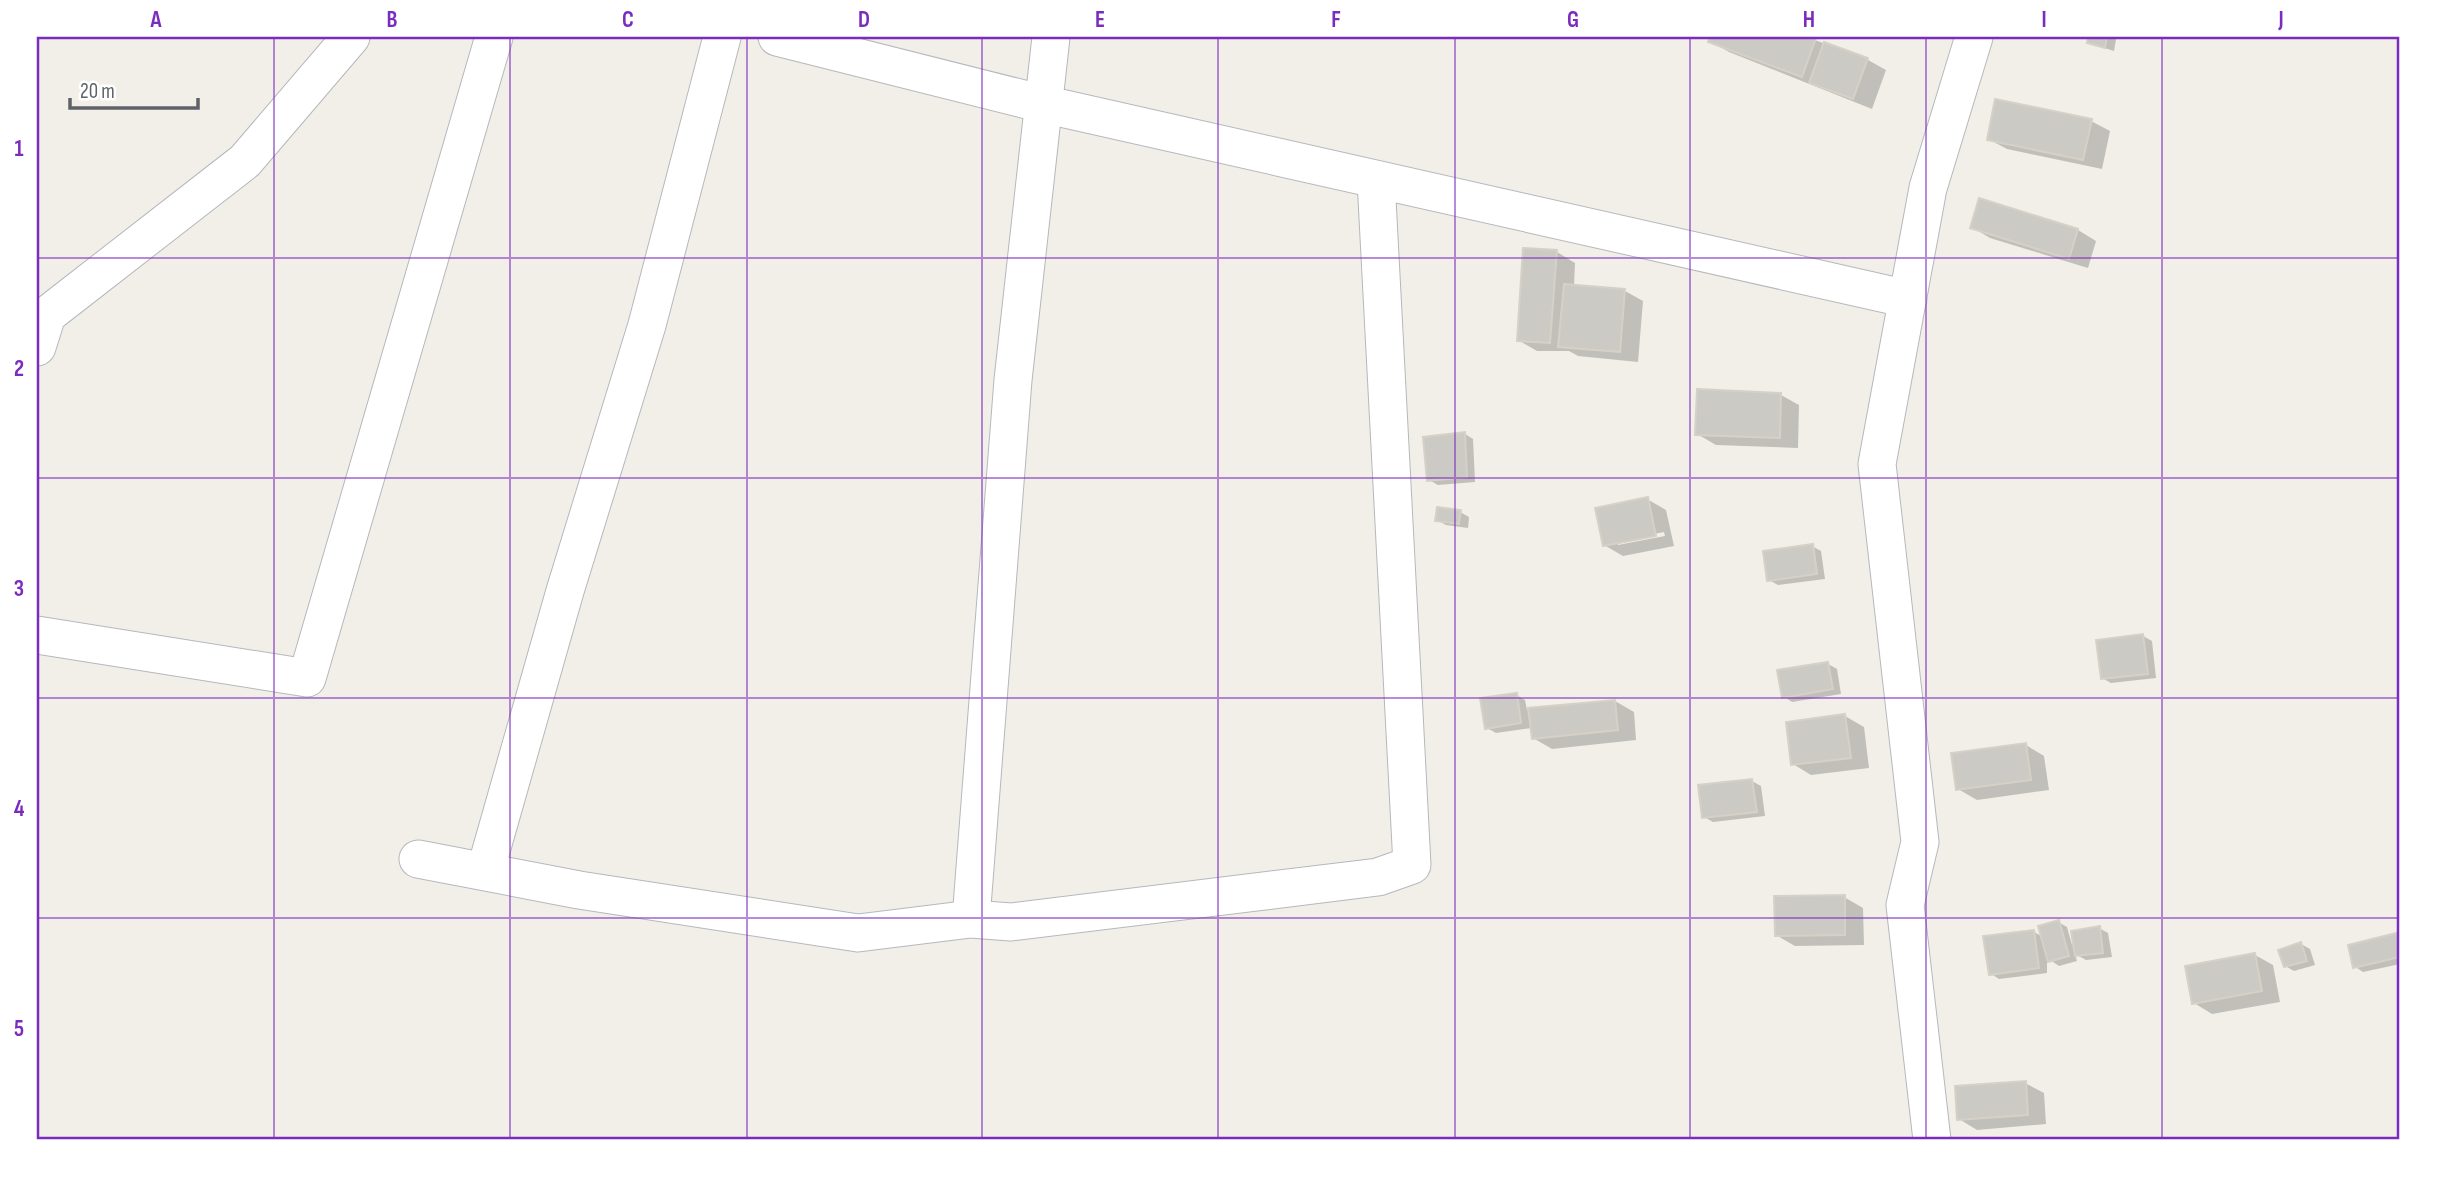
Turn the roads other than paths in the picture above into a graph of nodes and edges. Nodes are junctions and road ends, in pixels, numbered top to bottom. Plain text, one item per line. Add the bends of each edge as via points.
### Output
1 (351, 37) edge
2 (494, 37) edge
3 (722, 37) edge
4 (778, 37) edge
5 (1051, 37) edge
6 (1974, 37) edge
7 (1043, 104) junction
8 (1376, 180) junction
9 (1908, 299) junction
10 (37, 347) edge
11 (37, 635) edge
12 (418, 859) dead end
13 (485, 872) junction
14 (971, 919) junction
15 (1932, 1140) edge

1 - 10 street via 245,161 47,315
2 - 11 street via 307,678
3 - 13 street via 647,325
4 - 7 street
5 - 7 street
6 - 9 street via 1928,188
7 - 8 street
7 - 14 street via 1013,380
8 - 9 street
8 - 14 street via 1412,864 1378,877 1011,922
9 - 15 street via 1877,464 1920,842 1905,905
12 - 13 street
13 - 14 street via 858,933

